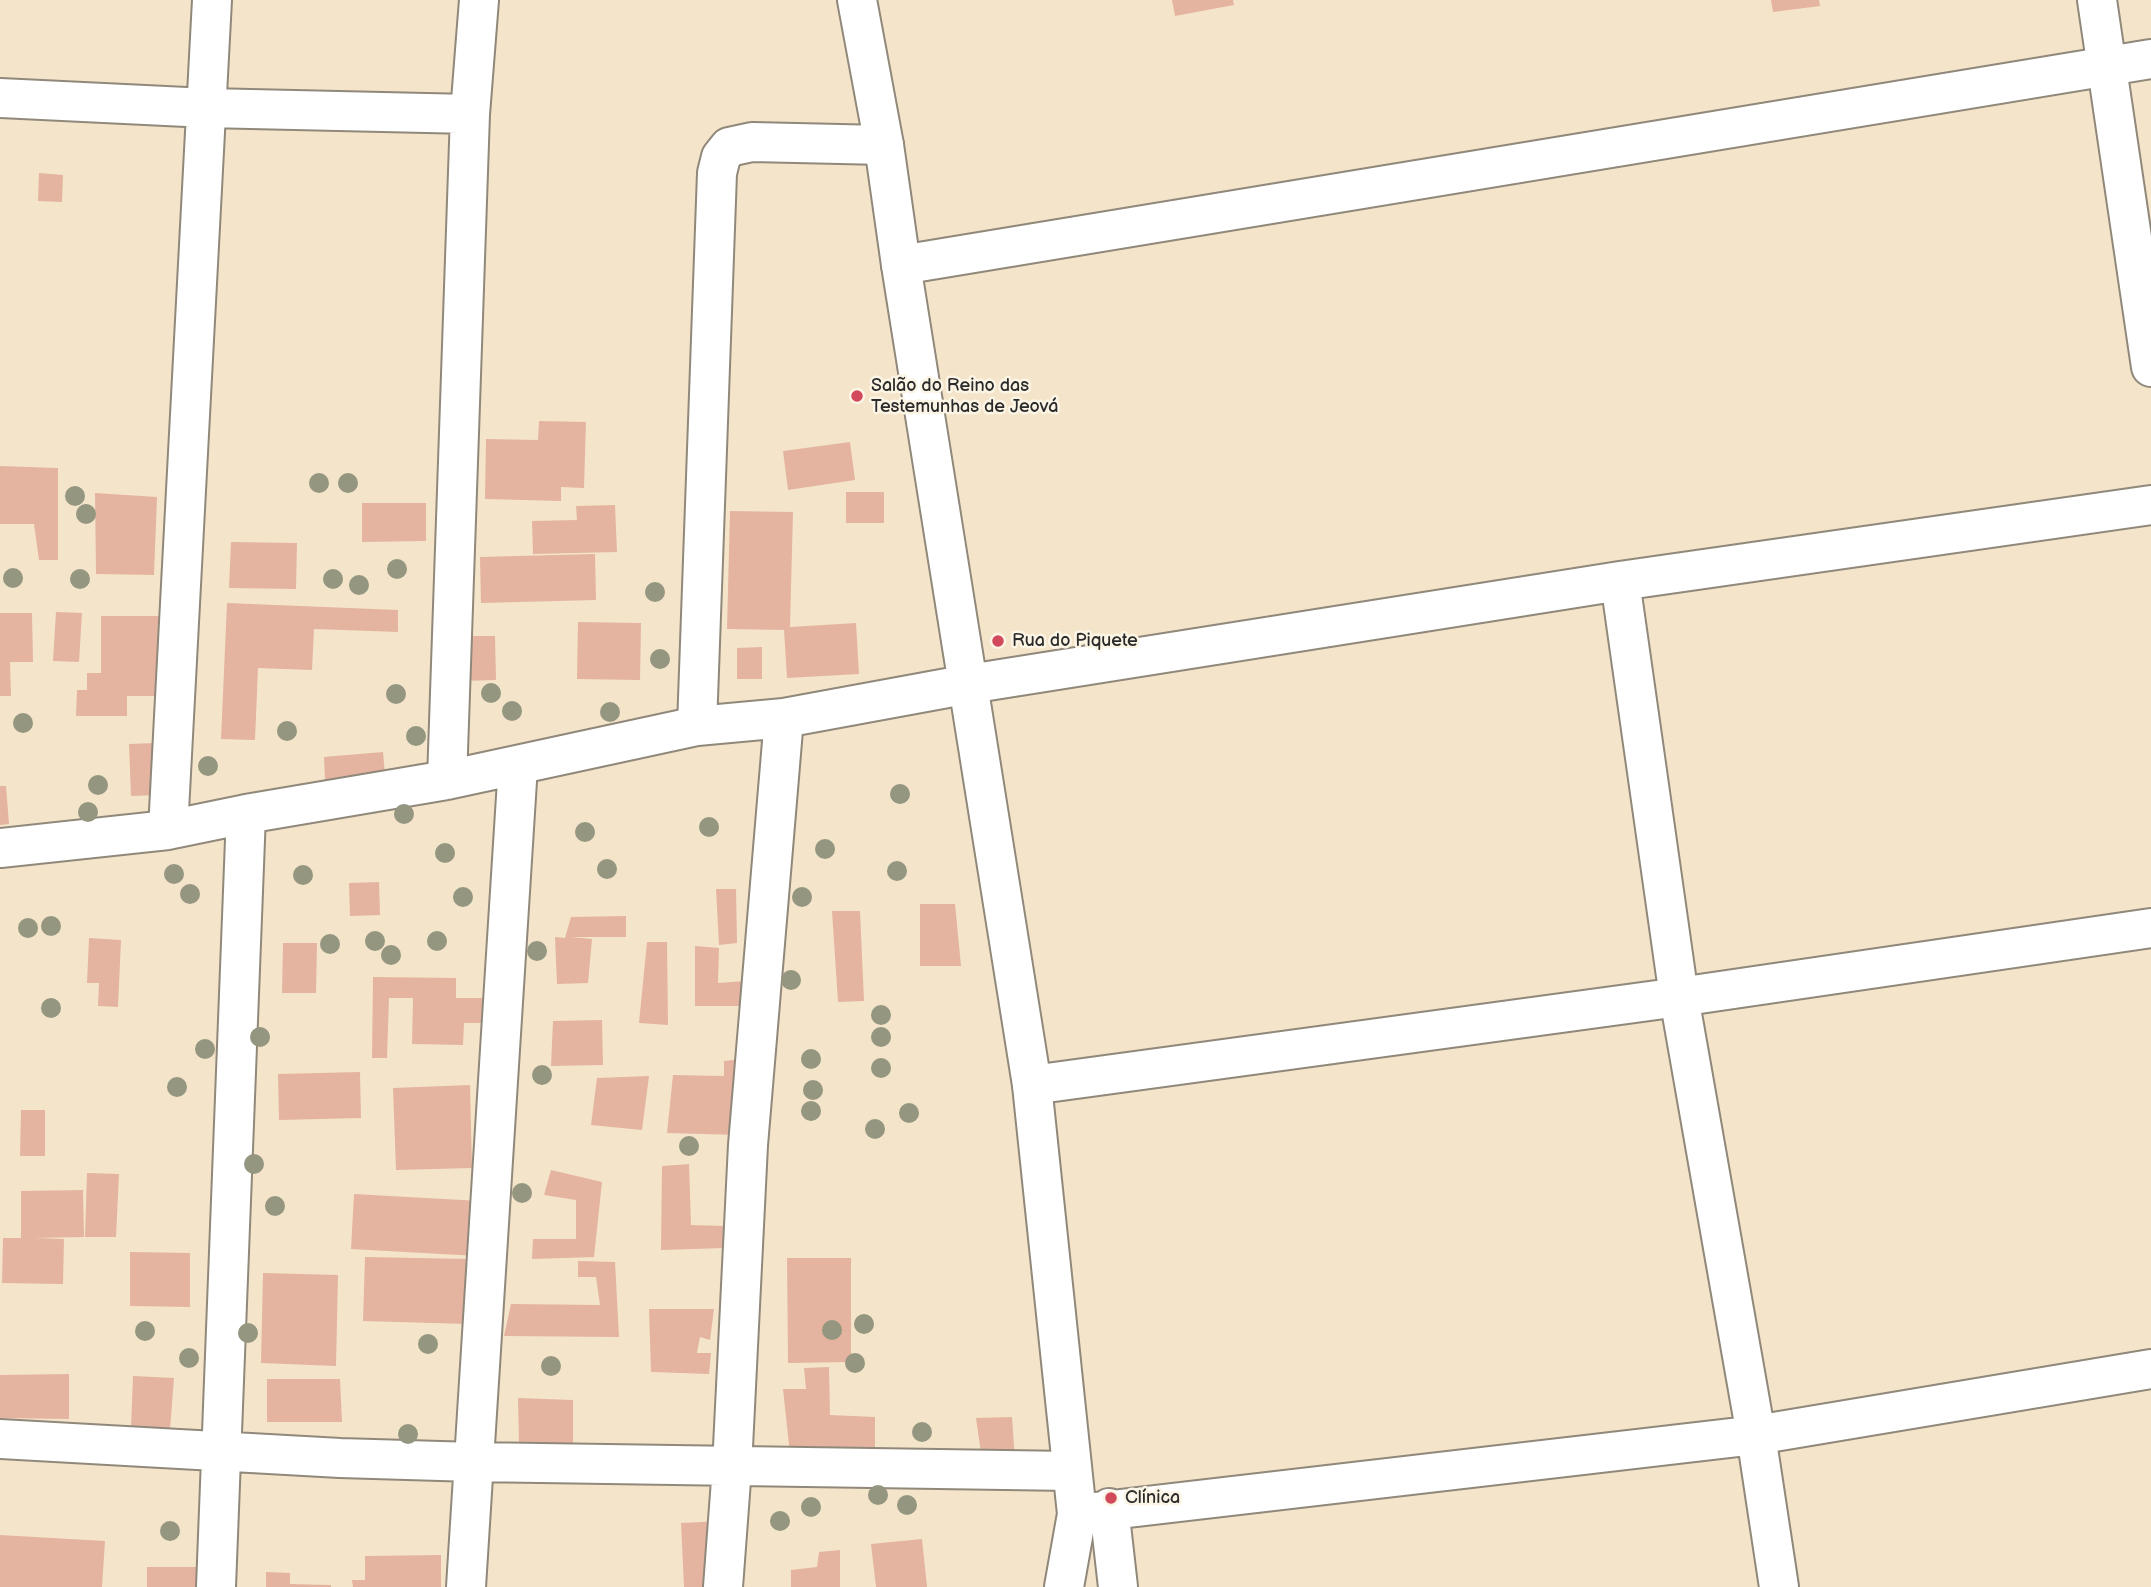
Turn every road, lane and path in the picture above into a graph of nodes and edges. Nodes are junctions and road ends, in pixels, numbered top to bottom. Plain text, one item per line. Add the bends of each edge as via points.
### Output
1 (212, 0) edge
2 (479, 0) edge
3 (857, 0) edge
4 (2097, 0) edge
5 (2151, 59) edge
6 (2106, 66) junction
7 (0, 98) edge
8 (206, 108) junction
9 (470, 114) junction
10 (884, 145) junction
11 (901, 265) junction
12 (2151, 367) edge
13 (2151, 505) edge
14 (1620, 581) junction
15 (969, 684) junction
16 (784, 718) junction
17 (697, 726) junction
18 (517, 765) junction
19 (447, 780) junction
20 (246, 814) junction
21 (168, 830) junction
22 (0, 848) edge
23 (2151, 928) edge
24 (1679, 997) junction
25 (1032, 1086) junction
26 (2151, 1369) edge
27 (1756, 1435) junction
28 (0, 1439) edge
29 (221, 1450) junction
30 (474, 1462) junction
31 (732, 1467) junction
32 (1071, 1471) junction
33 (1093, 1511) junction
34 (216, 1587) edge
35 (466, 1587) edge
36 (723, 1587) edge
37 (1064, 1587) edge
38 (1118, 1587) edge
39 (1779, 1587) edge

1 - 8 street
2 - 9 street
3 - 10 street
4 - 6 street
5 - 6 street
6 - 11 street
6 - 12 street
7 - 8 street
8 - 9 street
8 - 21 street
9 - 19 street
10 - 11 street
10 - 17 street via 751,142 729,148 722,156 716,193
11 - 15 street
13 - 14 street
14 - 15 street
14 - 24 street
15 - 16 street
15 - 25 street
16 - 17 street
16 - 31 street via 748,1145
17 - 18 street
18 - 19 street
18 - 30 street
19 - 20 street
20 - 21 street
20 - 29 street
21 - 22 street
23 - 24 street
24 - 25 street
24 - 27 street
25 - 32 street
26 - 27 street
27 - 33 street
27 - 39 street
28 - 29 street
29 - 30 street
29 - 34 street
30 - 31 street
30 - 35 street
31 - 32 street
31 - 36 street
32 - 33 street
33 - 37 street
33 - 38 street

